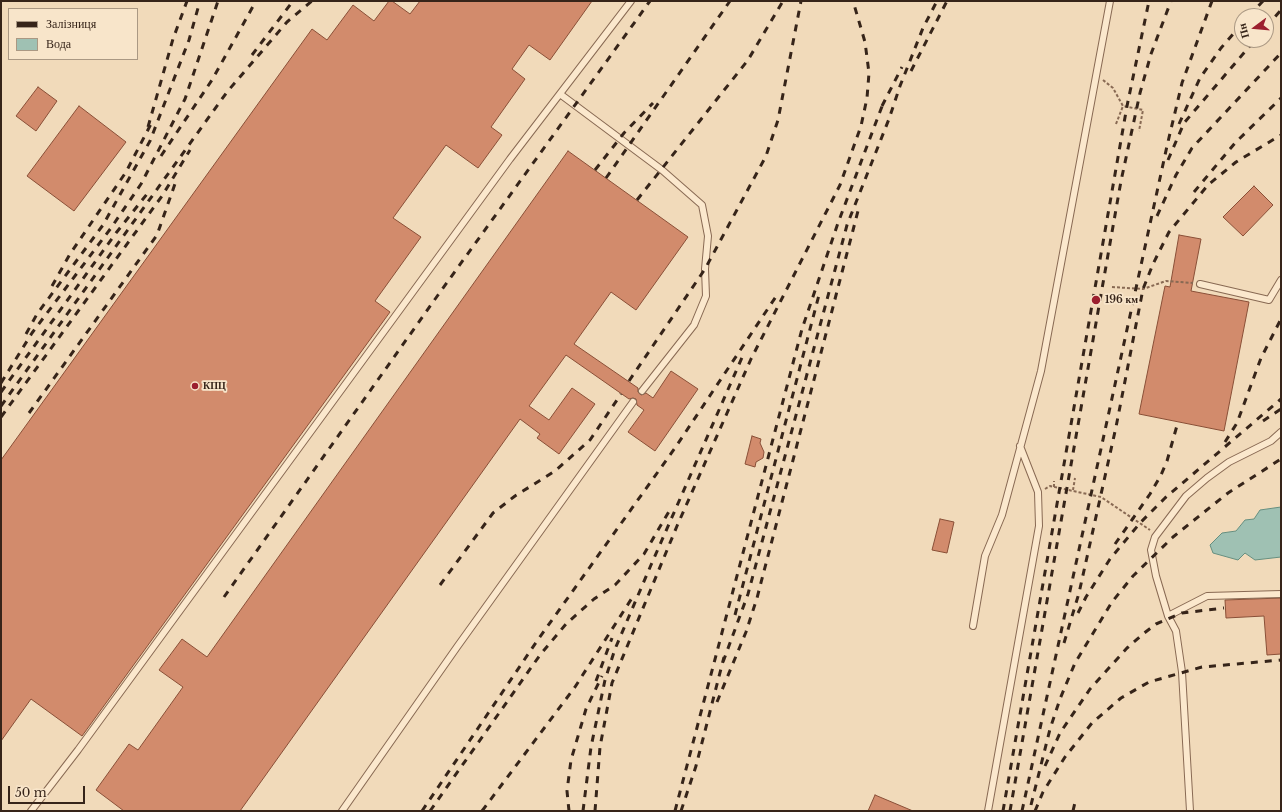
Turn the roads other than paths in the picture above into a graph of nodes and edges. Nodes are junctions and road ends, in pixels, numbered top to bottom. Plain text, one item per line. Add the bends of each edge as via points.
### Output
1 (631, 1) edge
2 (1110, 1) edge
3 (560, 94) junction
4 (1281, 280) edge
5 (1200, 284) road end
6 (642, 391) dead end
7 (633, 402) dead end
8 (1281, 432) edge
9 (1020, 446) junction
10 (1281, 594) edge
11 (1168, 616) junction
12 (972, 626) dead end
13 (31, 811) edge
14 (342, 811) edge
15 (988, 811) edge
16 (1190, 811) edge

1 - 3 lane
2 - 9 lane via 1041,370
3 - 6 lane via 662,170 702,205 708,236 706,296 694,325
3 - 13 lane
4 - 5 lane via 1269,300
7 - 14 lane
8 - 11 lane via 1271,441 1229,462 1207,478 1186,496 1157,534 1151,550
9 - 12 lane via 1002,515 985,556
9 - 15 lane via 1038,492 1039,526
10 - 11 lane via 1207,596
11 - 16 lane via 1176,631 1182,672

